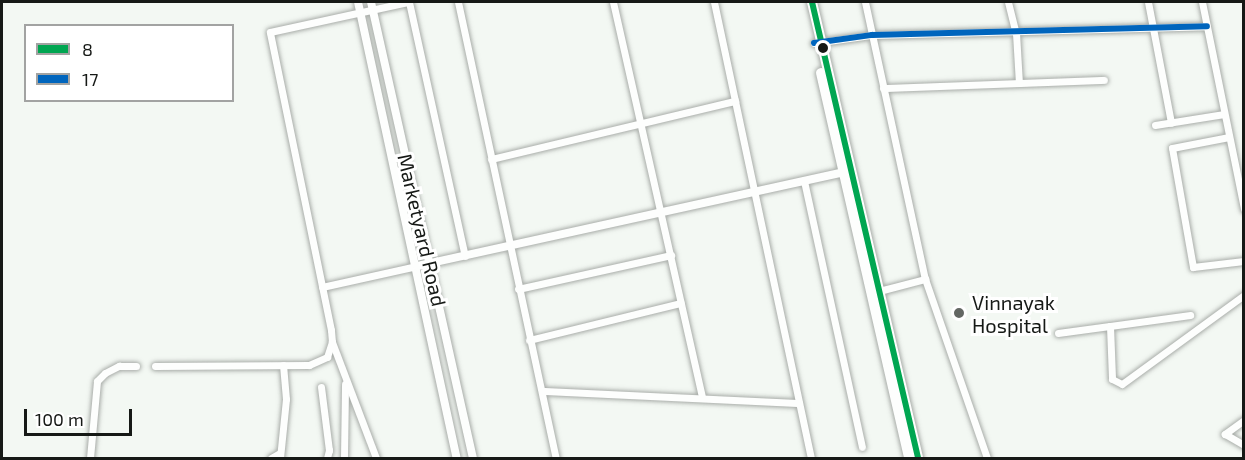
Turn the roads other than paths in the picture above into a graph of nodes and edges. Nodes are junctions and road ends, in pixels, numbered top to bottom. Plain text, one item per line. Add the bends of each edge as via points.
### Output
1 (358, 2) edge
2 (408, 2) edge
3 (458, 2) edge
4 (614, 2) edge
5 (714, 2) edge
6 (805, 2) edge
7 (812, 2) edge
8 (865, 2) edge
9 (1008, 2) edge
10 (1148, 2) edge
11 (1203, 2) edge
12 (372, 5) edge
13 (360, 12) junction
14 (1207, 26) junction
15 (1153, 28) junction
16 (1016, 33) junction
17 (872, 35) junction
18 (818, 42) junction
19 (1104, 80) dead end
20 (1019, 83) junction
21 (883, 88) junction
22 (735, 100) junction
23 (1224, 114) junction
24 (641, 123) junction
25 (1171, 123) junction
26 (1155, 125) dead end
27 (1229, 137) junction
28 (491, 159) junction
29 (847, 171) junction
30 (804, 181) junction
31 (754, 192) junction
32 (1244, 209) edge
33 (661, 212) junction
34 (509, 246) junction
35 (671, 255) junction
36 (465, 256) junction
37 (1244, 261) edge
38 (429, 264) junction
39 (417, 266) junction
40 (925, 279) junction
41 (322, 287) junction
42 (518, 289) junction
43 (879, 291) junction
44 (1244, 295) edge
45 (681, 303) junction
46 (1190, 315) dead end
47 (1110, 326) junction
48 (1058, 333) dead end
49 (529, 340) junction
50 (332, 342) junction
51 (283, 365) junction
52 (136, 366) dead end
53 (155, 366) dead end
54 (347, 382) junction
55 (321, 387) dead end
56 (543, 391) junction
57 (702, 397) junction
58 (799, 404) junction
59 (1244, 420) edge
60 (1244, 446) edge
61 (862, 447) dead end
62 (280, 456) edge
63 (90, 459) edge
64 (271, 459) edge
65 (327, 459) edge
66 (344, 459) edge
67 (376, 459) edge
68 (457, 459) edge
69 (473, 459) edge
70 (556, 459) edge
71 (811, 459) edge
72 (909, 459) edge
73 (918, 459) edge
74 (987, 459) edge

1 - 13 street, Marketyard Road
2 - 12 street
2 - 36 street
3 - 28 street
4 - 24 street
5 - 22 street
6 - 18 main road
7 - 18 main road
8 - 17 street
9 - 16 street
10 - 15 street
11 - 14 street
12 - 13 street
12 - 38 street, Marketyard Road
13 - 39 street, Marketyard Road
13 - 41 street via 270,32
14 - 15 street
14 - 23 street
15 - 16 street
15 - 25 street
16 - 17 street
16 - 20 street
17 - 18 street
17 - 21 street
18 - 29 main road
19 - 20 street
20 - 21 street
21 - 40 street
22 - 24 street
22 - 31 street
23 - 25 street
23 - 27 street
24 - 28 street
24 - 33 street
25 - 26 street
27 - 32 street
27 - 37 street via 1172,148 1193,267
28 - 34 street
29 - 30 street
29 - 43 main road
29 - 72 main road
30 - 31 street
30 - 61 street
31 - 33 street
31 - 58 street
33 - 34 street
33 - 35 street
34 - 36 street
34 - 42 street
35 - 42 street
35 - 45 street
36 - 38 street
38 - 39 street
38 - 69 street, Marketyard Road
39 - 41 street
39 - 68 street, Marketyard Road
40 - 43 street
40 - 74 street
41 - 50 street
42 - 49 street
43 - 73 main road
44 - 47 street via 1122,384 1112,379
45 - 49 street
45 - 57 street
46 - 47 street
47 - 48 street
49 - 56 street
50 - 51 street via 321,362
50 - 54 street
51 - 53 street
51 - 62 street via 286,399
52 - 63 street via 118,366 97,381
54 - 66 street
54 - 67 street
55 - 65 street
56 - 57 street
56 - 70 street
57 - 58 street
58 - 71 street
59 - 60 street via 1225,434
62 - 64 street

